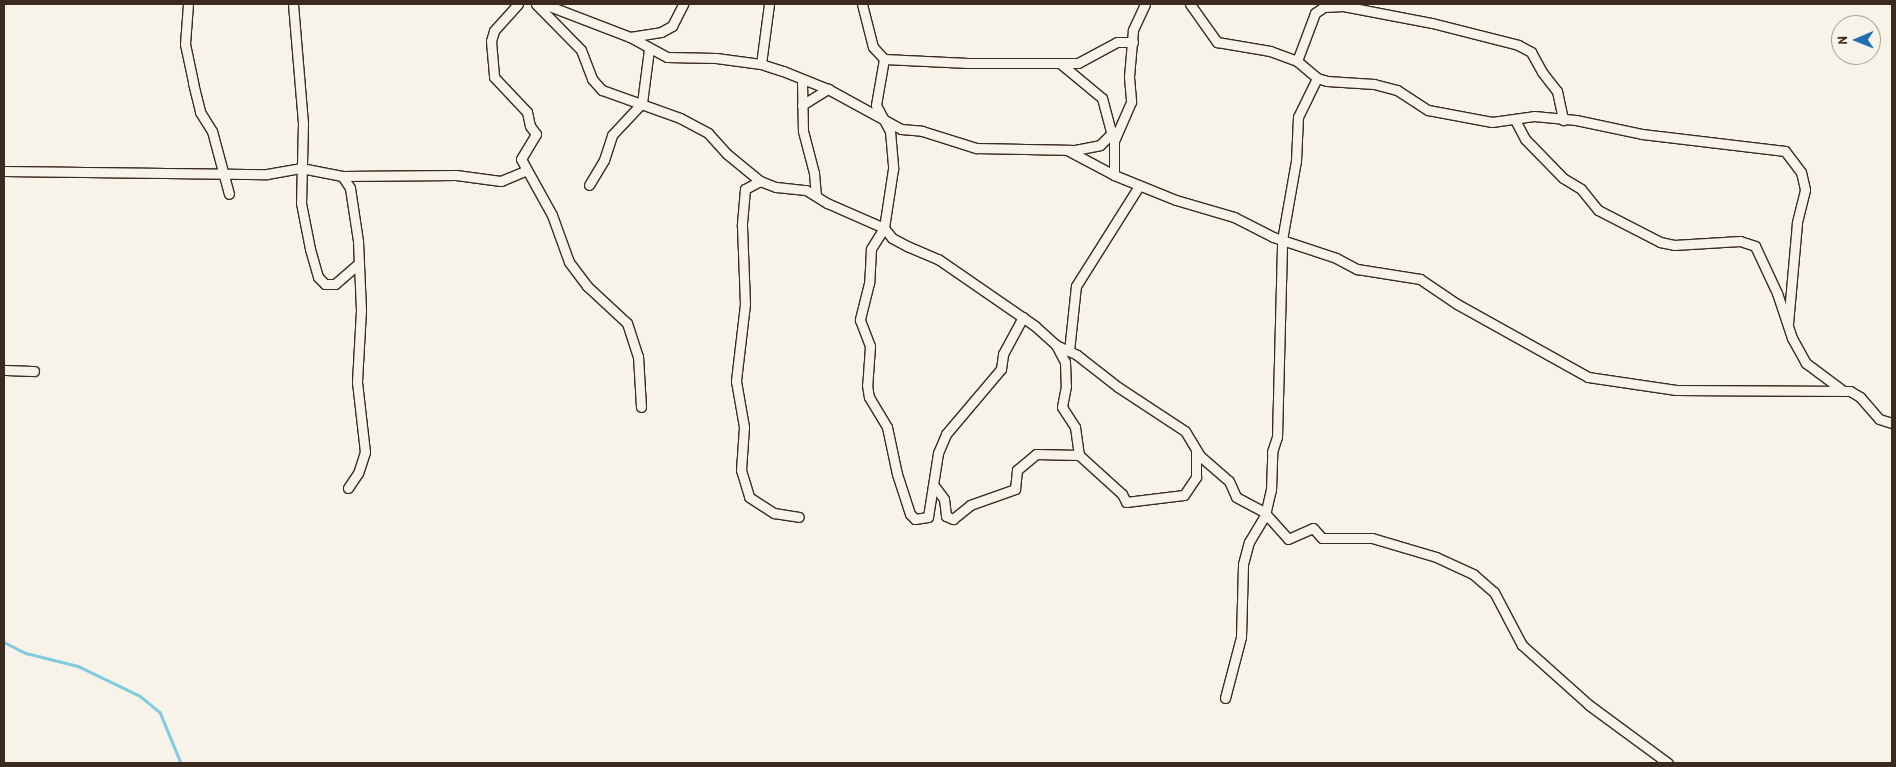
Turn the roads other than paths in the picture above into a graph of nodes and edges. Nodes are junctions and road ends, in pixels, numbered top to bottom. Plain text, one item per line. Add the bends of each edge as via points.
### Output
1 (188, 4) edge
2 (293, 4) edge
3 (518, 4) edge
4 (536, 4) edge
5 (544, 4) edge
6 (683, 4) edge
7 (769, 4) edge
8 (862, 4) edge
9 (1145, 4) edge
10 (1190, 4) edge
11 (630, 37) junction
12 (1133, 42) junction
13 (649, 49) junction
14 (884, 58) junction
15 (1297, 61) junction
16 (761, 64) junction
17 (1061, 64) junction
18 (1318, 78) junction
19 (802, 80) junction
20 (828, 89) junction
21 (642, 103) junction
22 (802, 105) junction
23 (882, 117) junction
24 (1515, 120) junction
25 (1563, 120) junction
26 (1112, 138) junction
27 (1067, 150) junction
28 (301, 168) junction
29 (527, 170) junction
30 (4, 171) edge
31 (224, 173) junction
32 (1114, 175) junction
33 (342, 176) junction
34 (760, 181) junction
35 (589, 185) dead end
36 (1139, 186) junction
37 (229, 194) dead end
38 (816, 195) junction
39 (884, 228) junction
40 (1282, 240) junction
41 (359, 263) junction
42 (1024, 317) junction
43 (1788, 324) junction
44 (1056, 344) junction
45 (1069, 351) junction
46 (4, 370) edge
47 (34, 371) dead end
48 (1842, 390) junction
49 (641, 407) dead end
50 (1892, 423) edge
51 (1196, 450) junction
52 (1079, 455) junction
53 (935, 487) junction
54 (348, 488) dead end
55 (1265, 514) junction
56 (799, 517) dead end
57 (1225, 698) dead end
58 (1668, 763) edge

1 - 31 street via 185,44 193,83
2 - 28 street via 303,123
3 - 29 street via 494,31 489,50 494,77 527,112 530,126 536,134 521,159
4 - 21 street via 580,50 599,87
5 - 11 street
6 - 11 street via 672,26 661,32
7 - 16 street
8 - 14 street via 873,47
9 - 12 street via 1133,30
10 - 15 street via 1217,42 1270,51
11 - 13 street
12 - 17 street via 1117,42 1078,63
12 - 26 street via 1129,77 1131,102
13 - 16 street via 679,59 716,58
13 - 21 street
14 - 17 street
14 - 23 street via 876,105
15 - 18 street
15 - 25 street via 1315,13 1324,7 1343,6 1432,23 1518,44 1531,52 1557,91
16 - 19 street
17 - 26 street via 1102,98
18 - 24 street via 1398,90 1428,110 1492,122
18 - 40 street via 1298,116 1296,161
19 - 20 street
19 - 22 street
20 - 22 street
20 - 23 street
21 - 34 street via 708,133 727,154
21 - 35 street via 612,135 604,160
22 - 38 street via 803,131
23 - 27 street via 901,129 922,131 976,148
23 - 39 street via 890,131 893,160
24 - 25 street via 1534,116
24 - 43 street via 1525,139 1564,178 1581,189 1598,210 1660,242 1674,245 1751,243 1777,293
25 - 43 street via 1642,134 1712,141 1724,146 1780,149 1790,155 1801,172 1805,202 1797,223
26 - 27 street via 1100,146
26 - 32 street
27 - 32 street
28 - 31 street via 267,174
28 - 33 street
28 - 41 street via 301,206 320,280 325,284 335,284
29 - 33 street via 502,181 456,174
29 - 49 street via 552,215 570,262 587,286 626,323 638,356
30 - 31 street
31 - 37 street
32 - 36 street
33 - 41 street via 352,194
34 - 38 street
34 - 56 street via 745,188 742,217 745,304 736,381 744,427 741,470 749,497 774,513
36 - 40 street via 1234,217
36 - 45 street via 1076,286
38 - 39 street
39 - 42 street via 892,238 938,258
39 - 53 street via 871,249 869,283 860,320 870,346 866,385 869,397 887,427 897,474 915,520 928,517
40 - 48 street via 1336,258 1357,269 1420,279 1457,304 1588,377 1676,390
40 - 55 street via 1277,436 1272,452 1271,490
41 - 54 street via 361,310 357,382 365,452 358,474
42 - 44 street
42 - 53 street via 1003,354 1000,369 946,434 938,453
43 - 48 street via 1806,363
44 - 45 street
44 - 52 street via 1065,364 1066,386 1062,407 1075,427
45 - 51 street via 1185,431
46 - 47 street
48 - 50 street via 1856,393 1879,419
51 - 52 street via 1196,476 1189,490 1179,498 1152,501 1126,502 1122,494
51 - 55 street via 1229,481 1236,497
52 - 53 street via 1036,454 1017,470 1015,489 970,505 953,520 946,516 944,499
55 - 57 street via 1249,542 1243,564 1241,637
55 - 58 street via 1281,527 1288,539 1313,528 1322,538 1372,538 1462,567 1494,592 1522,645 1589,705

